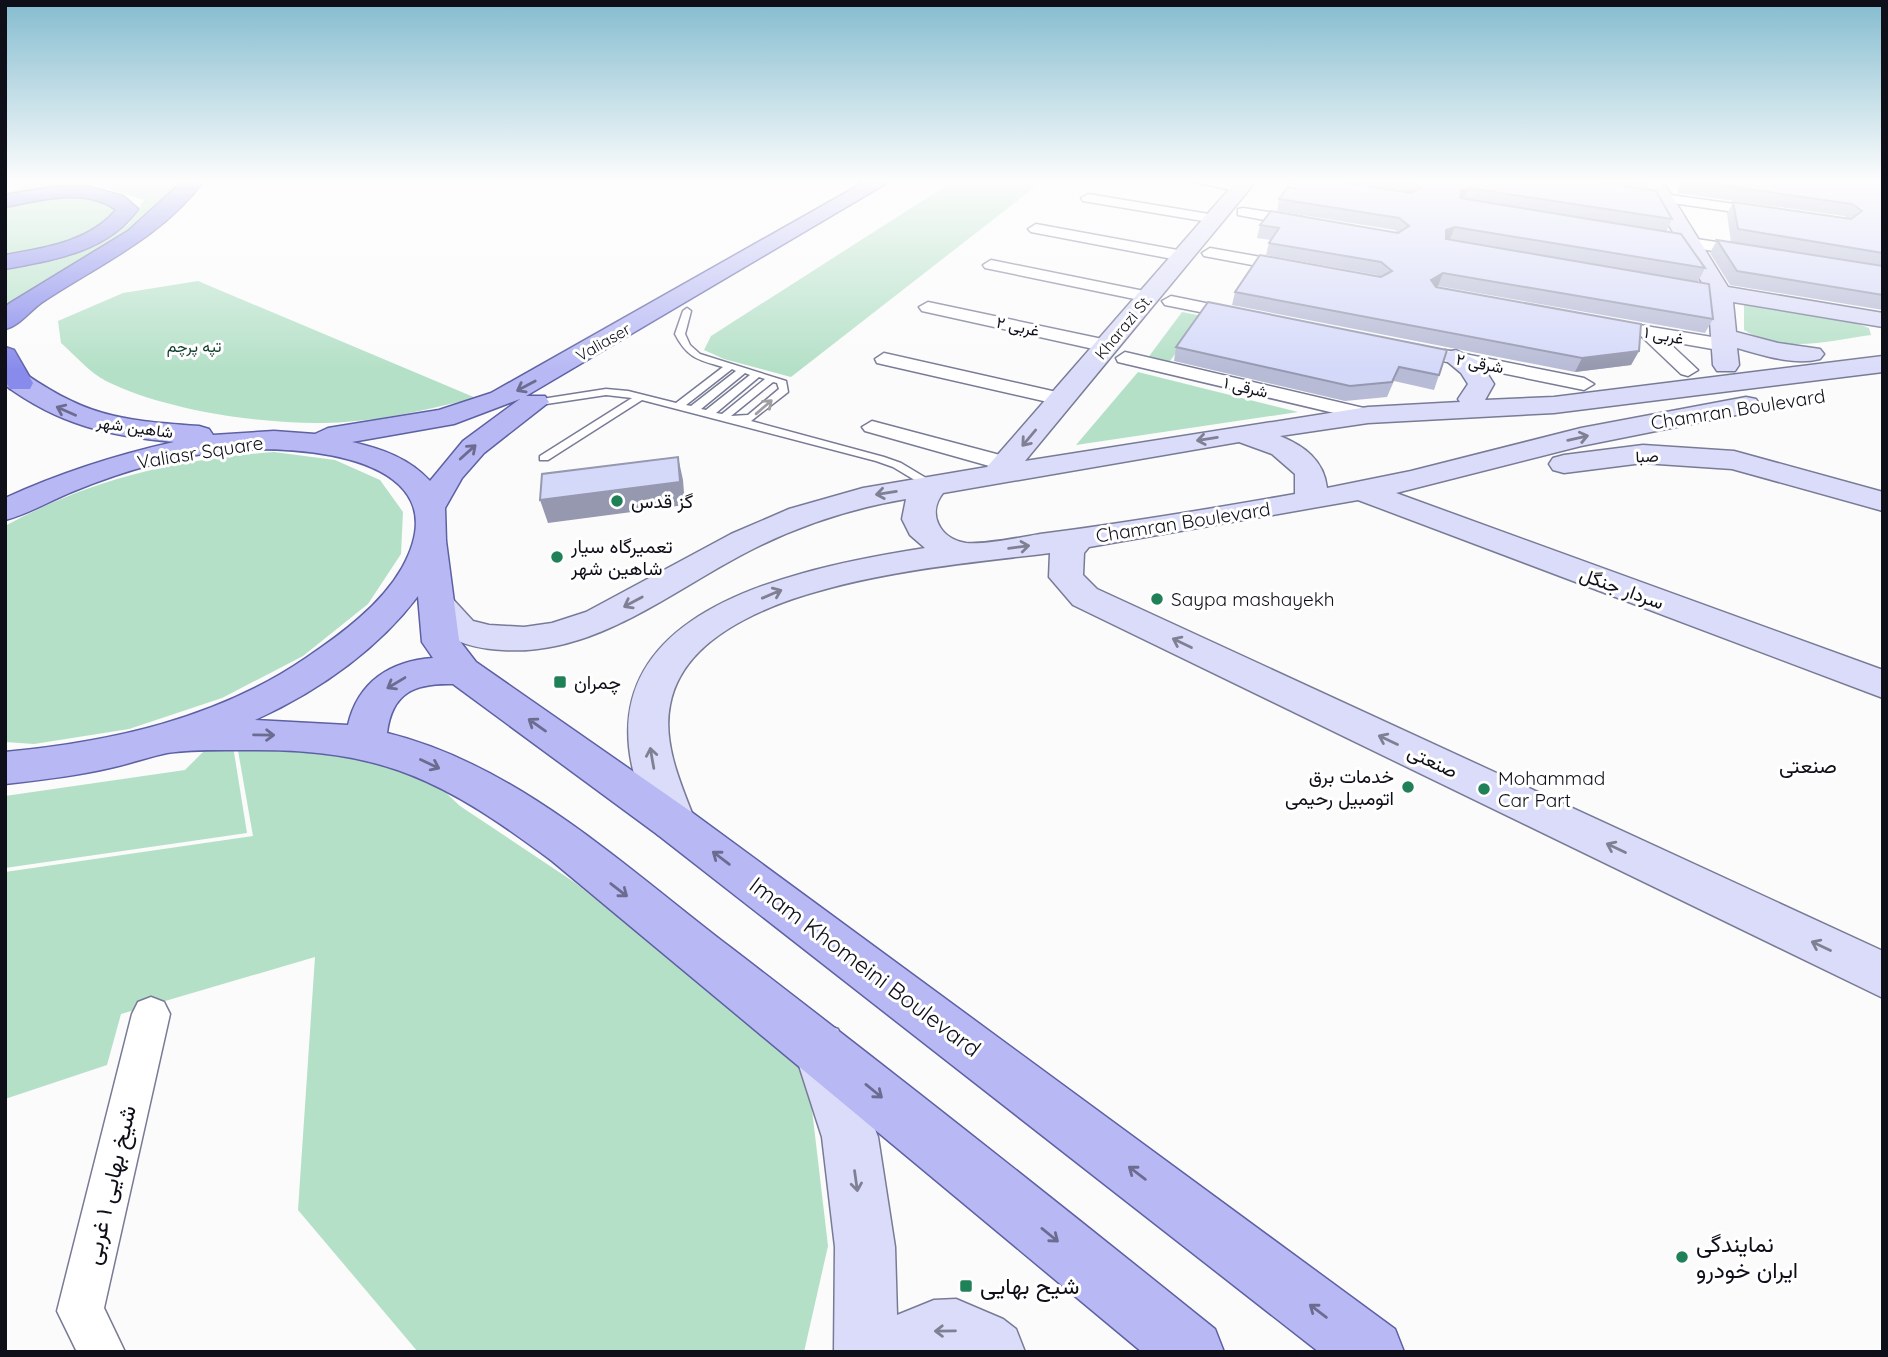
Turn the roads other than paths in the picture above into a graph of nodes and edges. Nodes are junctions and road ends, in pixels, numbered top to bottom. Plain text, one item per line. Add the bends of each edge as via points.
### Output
1 (77, 243) edge
2 (125, 243) edge
3 (772, 243) edge
4 (800, 243) edge
5 (1114, 243) edge
6 (1194, 243) edge
7 (1216, 243) edge
8 (1691, 243) edge
9 (1693, 243) edge
10 (1210, 253) junction
11 (1759, 254) edge
12 (1183, 256) junction
13 (5, 262) edge
14 (991, 265) dead end
15 (1312, 272) edge
16 (1693, 288) edge
17 (1720, 293) junction
18 (1160, 299) junction
19 (928, 307) dead end
20 (687, 311) junction
21 (1253, 317) edge
22 (1582, 320) edge
23 (1883, 320) edge
24 (5, 321) edge
25 (1647, 332) junction
26 (1883, 345) edge
27 (1725, 349) junction
28 (1116, 352) junction
29 (1429, 353) edge
30 (5, 355) edge
31 (1456, 358) junction
32 (884, 359) dead end
33 (1883, 364) edge
34 (729, 368) junction
35 (1688, 370) junction
36 (742, 371) junction
37 (757, 375) junction
38 (13, 377) edge
39 (771, 379) junction
40 (1584, 384) junction
41 (1883, 386) edge
42 (640, 397) junction
43 (1472, 399) junction
44 (533, 403) junction
45 (1071, 406) junction
46 (678, 407) junction
47 (693, 410) junction
48 (708, 414) junction
49 (1368, 415) junction
50 (1688, 415) junction
51 (729, 419) junction
52 (872, 427) dead end
53 (1241, 433) junction
54 (1063, 435) dead end
55 (290, 440) junction
56 (544, 458) dead end
57 (1037, 467) junction
58 (1003, 469) junction
59 (1406, 482) junction
60 (932, 486) junction
61 (1883, 488) edge
62 (1362, 491) junction
63 (1310, 501) junction
64 (1883, 502) edge
65 (5, 510) edge
66 (430, 525) junction
67 (1079, 539) junction
68 (963, 554) junction
69 (437, 604) junction
70 (461, 671) junction
71 (1883, 685) edge
72 (171, 738) junction
73 (365, 742) junction
74 (60, 764) junction
75 (5, 768) edge
76 (5, 776) edge
77 (674, 823) junction
78 (1883, 975) edge
79 (151, 1014) dead end
80 (818, 1045) junction
81 (102, 1352) edge
82 (866, 1352) edge
83 (897, 1352) edge
84 (993, 1352) edge
85 (1192, 1352) edge
86 (1372, 1352) edge

1 - 13 highway
2 - 24 highway via 32,296
3 -> 55 main road, Valiaser via 478,409 410,426
4 - 20 main road, Valiaser
5 - 12 street
6 - 12 street, Kharazi St.
7 - 10 street, Kharazi St.
8 - 17 street
9 - 11 street
10 - 15 street
10 - 18 street, Kharazi St.
12 - 18 street, Kharazi St.
14 - 18 street
16 - 17 street
17 - 23 street
17 - 27 street
18 - 21 street
18 - 28 street, Kharazi St.
19 - 28 street, ۲ غربی
20 - 34 lane via 680,334 686,346 697,356
20 - 44 main road, Valiaser
22 - 25 street, ۱ غربی
25 - 27 street, ۱ غربی
25 - 35 street
26 - 27 street, Chamran Boulevard via 1811,354
27 - 35 street, Chamran Boulevard
28 - 45 street, Kharazi St.
28 - 49 street, ۱ شرقی
29 - 31 street, ۲ شرقی
30 - 38 highway
31 - 40 street, ۲ شرقی
31 - 43 street via 1471,368 1481,384
32 - 45 street
33 - 49 street, Chamran Boulevard via 1554,405
34 - 36 lane
34 - 46 lane
35 - 40 street, Chamran Boulevard
36 - 37 lane
36 - 47 lane
37 - 39 lane
37 - 48 lane
55 -> 38 main road, شاهین شهر via 122,428 57,408
39 - 51 lane
51 -> 39 lane via 751,418 784,390 781,381
40 - 43 street, Chamran Boulevard
41 - 50 street, Chamran Boulevard
42 - 44 lane via 606,392
42 - 46 lane
42 - 56 lane
43 - 49 street, Chamran Boulevard
66 -> 44 main road, Valiaser via 457,462
45 -> 58 street, Kharazi St.
46 - 47 lane
47 - 48 lane
48 - 51 lane
49 - 53 street, Chamran Boulevard
59 -> 50 street, Chamran Boulevard
50 - 61 street via 1695,431 1709,441
51 - 60 lane via 880,459
52 - 58 street
53 -> 57 street, Chamran Boulevard
53 - 63 street via 1275,444 1301,461 1311,474 1314,488
54 - 57 street
55 - 65 main road, Valiasr Square via 229,443 165,454 98,472
55 - 66 main road, Valiasr Square via 340,446 382,459 413,480
57 - 58 street, Chamran Boulevard
58 - 60 street, Chamran Boulevard
59 - 62 street, Chamran Boulevard
59 - 64 street, صبا via 1643,454 1698,456 1776,470
60 - 68 street via 916,509 918,523 943,546
60 -> 69 street, Chamran Boulevard via 863,497 800,516 744,541 599,620 556,635 524,639 461,630
62 - 63 street, Chamran Boulevard
62 - 71 street, سردار جنگل
63 - 67 street, Chamran Boulevard
66 - 69 main road, Imam Khomeini Boulevard
66 - 72 main road via 413,581 377,622 324,665 254,705
68 -> 67 street, Chamran Boulevard
78 -> 67 street, صنعتی via 1085,597 1066,577 1067,551
77 -> 68 street, Chamran Boulevard via 653,766 646,719 654,682 684,645 721,618 805,581
69 - 70 main road, Imam Khomeini Boulevard via 441,642
70 -> 73 main road via 413,674 383,692 373,702
77 -> 70 main road, Imam Khomeini Boulevard
72 -> 73 main road via 271,735
72 - 74 main road
73 -> 80 main road via 425,761 478,788 550,836
74 - 75 main road
74 - 76 main road
86 -> 77 main road, Imam Khomeini Boulevard
79 - 81 street, شیخ بهایی ۱ غربی via 80,1311
80 -> 82 street via 850,1137 865,1247
80 -> 85 main road
84 -> 83 street via 961,1331 941,1329 921,1334

